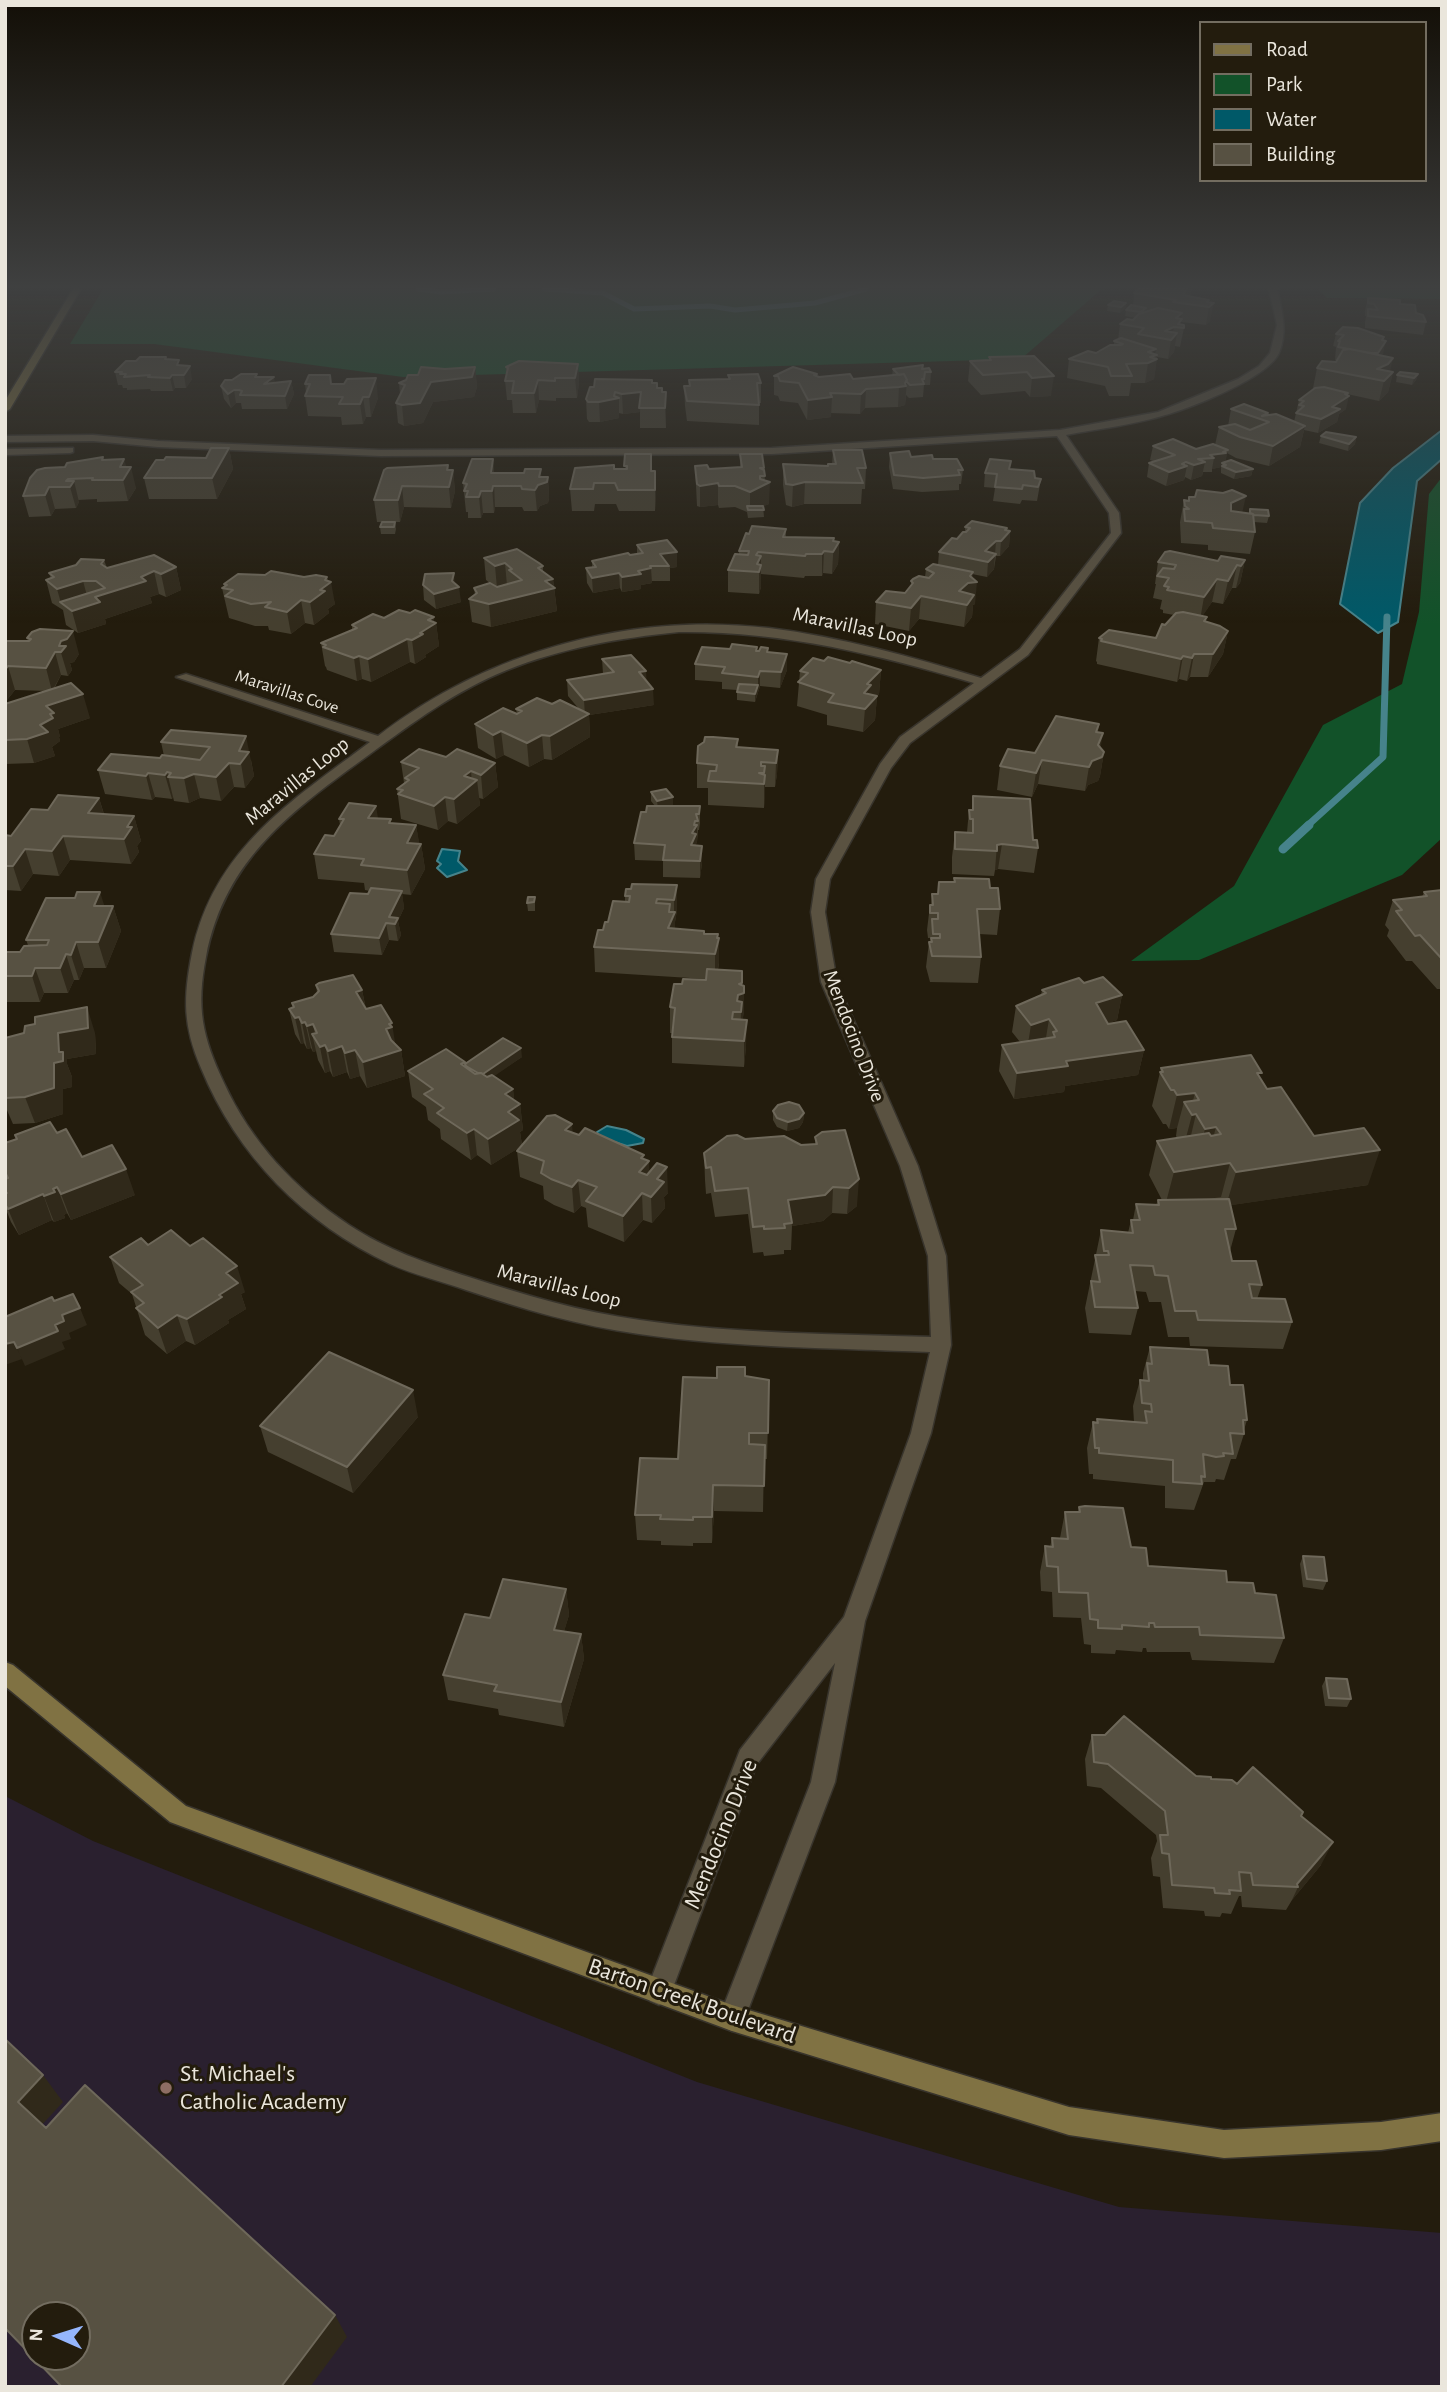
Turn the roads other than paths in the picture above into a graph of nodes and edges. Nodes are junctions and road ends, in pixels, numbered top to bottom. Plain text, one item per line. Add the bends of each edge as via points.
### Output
1 (1194, 401) edge
2 (1060, 433) junction
3 (5, 439) edge
4 (158, 444) junction
5 (5, 452) edge
6 (182, 677) dead end
7 (984, 682) junction
8 (380, 741) junction
9 (941, 1345) junction
10 (854, 1621) junction
11 (5, 1672) edge
12 (659, 1992) junction
13 (732, 2018) junction
14 (1442, 2127) edge

1 - 2 street via 1160,414
2 - 4 street via 758,451 381,453
2 - 7 street, Mendocino Drive via 1114,513 1116,533 1024,652
3 - 4 street via 93,438
4 - 5 street
6 - 8 street, Maravillas Cove
7 - 8 street, Maravillas Loop via 822,638 727,628 633,633 496,669 428,705
7 - 9 street, Mendocino Drive via 905,740 885,767 822,879 818,912 828,982 909,1166 937,1256
8 - 9 street, Maravillas Loop via 261,834 218,890 198,953 191,1007 206,1063 234,1124 288,1186 333,1222 397,1259 595,1320 707,1334
9 - 10 street, Mendocino Drive via 921,1433
10 - 12 street, Mendocino Drive via 748,1758
10 - 13 street, Mendocino Drive via 823,1782
11 - 12 street, Barton Creek Boulevard via 177,1814
12 - 13 street, Barton Creek Boulevard
13 - 14 street, Barton Creek Boulevard via 1069,2121 1224,2144 1381,2136

